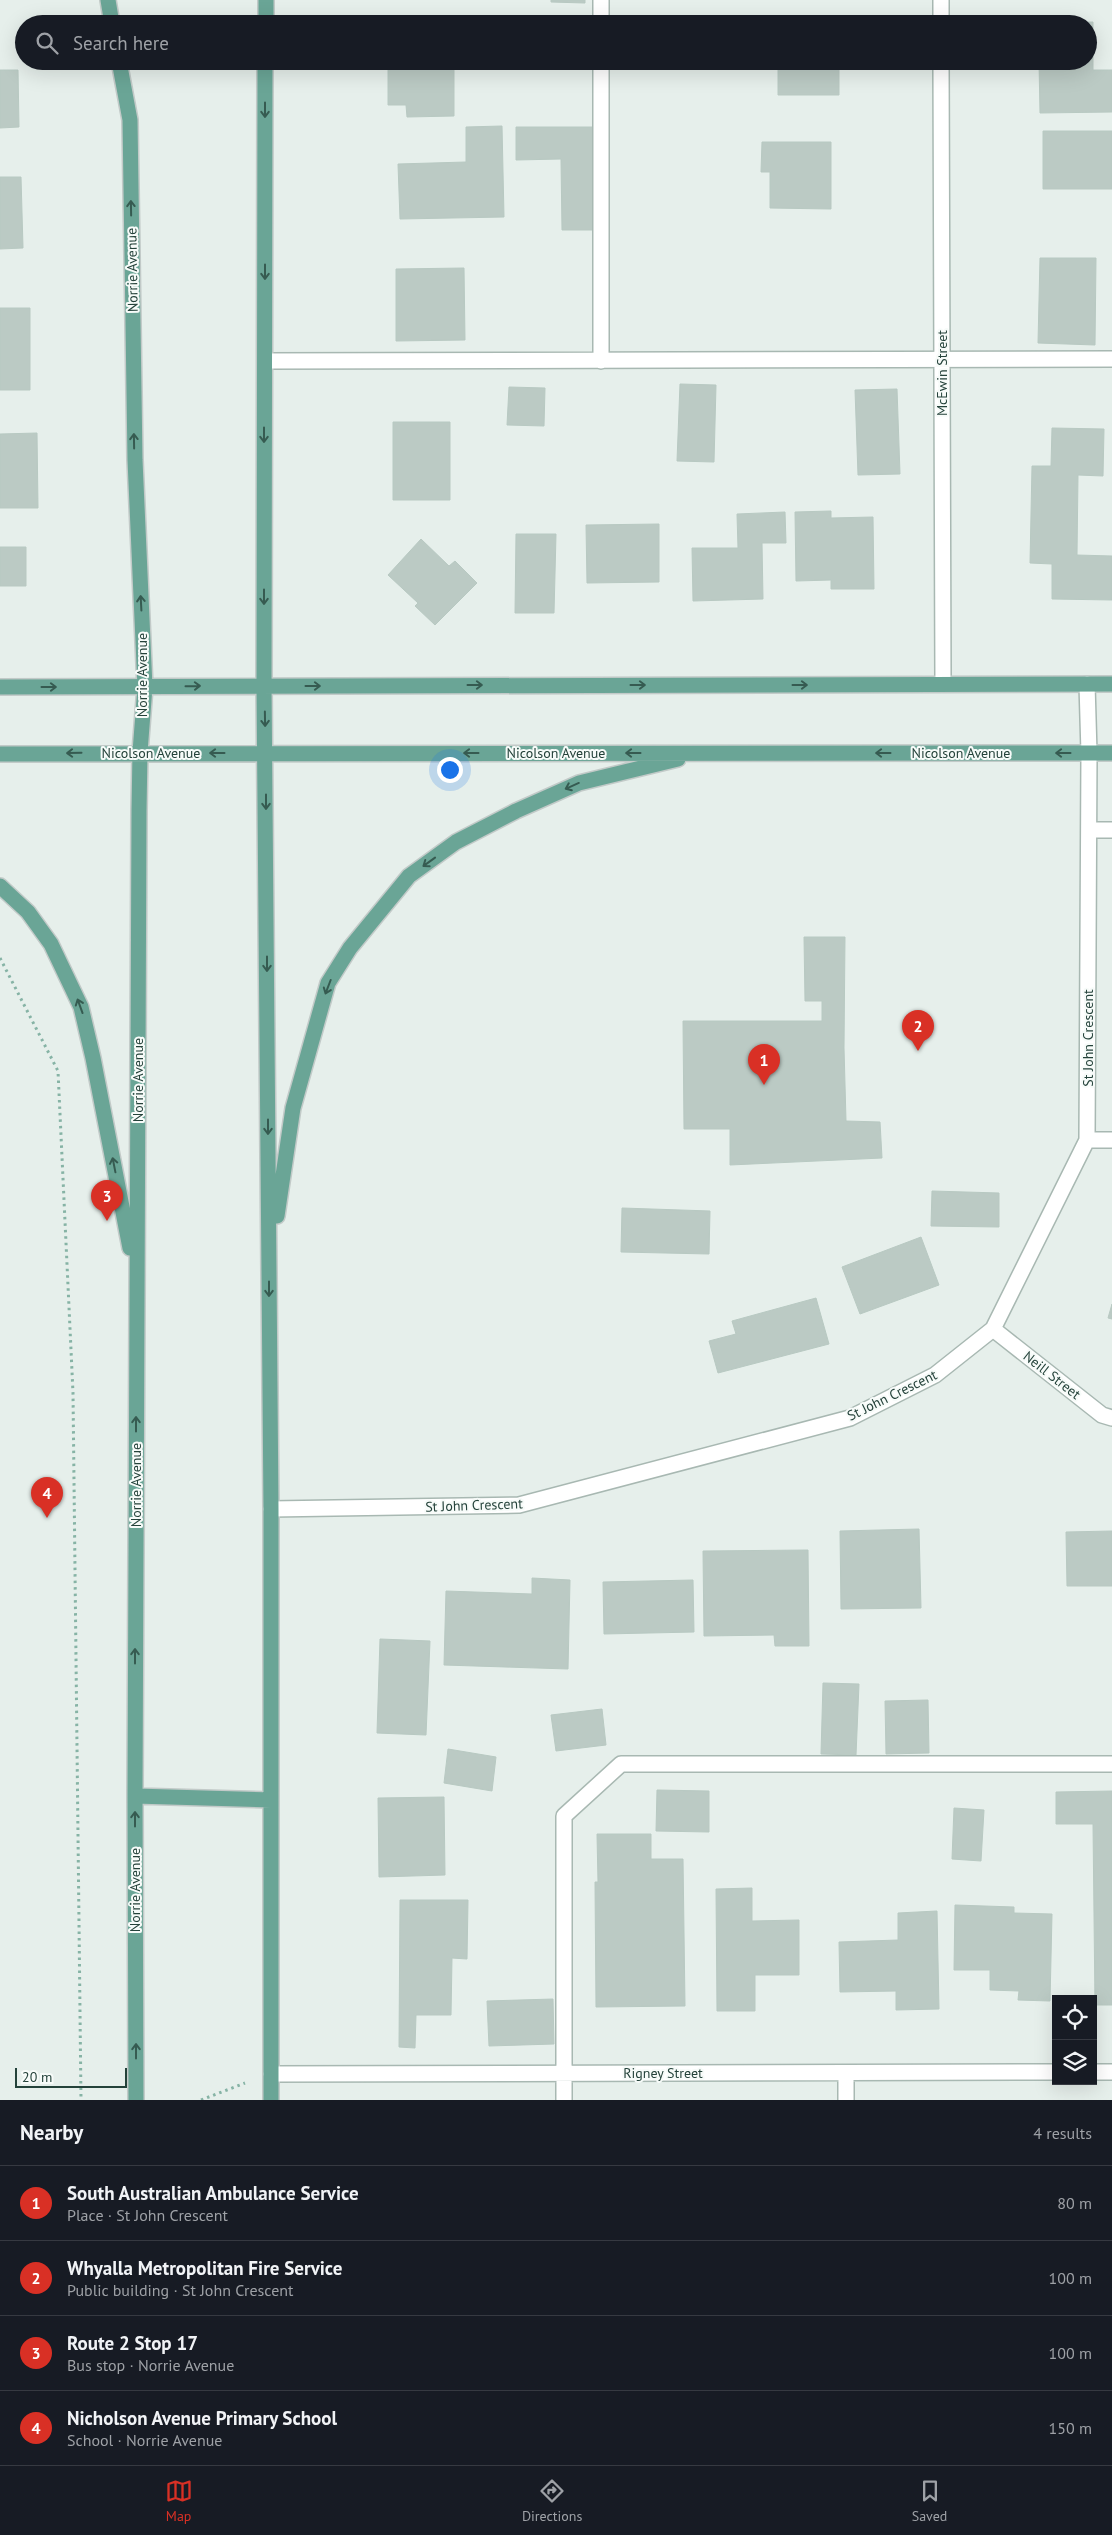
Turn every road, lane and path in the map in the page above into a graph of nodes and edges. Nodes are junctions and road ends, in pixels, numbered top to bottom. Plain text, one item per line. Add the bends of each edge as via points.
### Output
1 (108, 0) edge
2 (266, 0) edge
3 (601, 0) edge
4 (941, 0) edge
5 (110, 15) edge
6 (266, 15) edge
7 (601, 15) edge
8 (941, 15) edge
9 (121, 70) edge
10 (265, 70) edge
11 (601, 70) edge
12 (941, 70) edge
13 (1112, 359) edge
14 (265, 361) junction
15 (600, 361) junction
16 (942, 361) junction
17 (943, 684) junction
18 (1087, 684) junction
19 (1112, 684) edge
20 (264, 686) junction
21 (145, 687) junction
22 (0, 688) edge
23 (140, 752) junction
24 (266, 753) junction
25 (704, 753) junction
26 (1089, 753) junction
27 (0, 754) edge
28 (1112, 754) edge
29 (1089, 830) junction
30 (1112, 830) edge
31 (0, 886) edge
32 (0, 958) edge
33 (1087, 1140) junction
34 (1112, 1140) edge
35 (269, 1264) junction
36 (137, 1282) junction
37 (993, 1329) junction
38 (1112, 1418) edge
39 (271, 1509) junction
40 (1112, 1764) edge
41 (135, 1796) junction
42 (271, 1800) junction
43 (1052, 2072) edge
44 (1097, 2072) edge
45 (1112, 2072) edge
46 (564, 2073) junction
47 (846, 2073) junction
48 (271, 2074) junction
49 (81, 2100) edge
50 (136, 2100) edge
51 (201, 2100) edge
52 (271, 2100) edge
53 (564, 2100) edge
54 (846, 2100) edge

1 - 5 main road
2 - 6 main road
3 - 7 street
4 - 8 street
21 -> 9 main road, Norrie Avenue via 135,460 130,120
10 -> 14 main road
11 - 15 street
12 - 16 street, McEwin Street
13 - 16 street
14 - 15 street
14 -> 20 main road
15 - 16 street
16 - 17 street, McEwin Street
17 - 18 main road
20 -> 17 main road
18 - 19 main road
18 - 26 street, St John Crescent
21 -> 20 main road
20 -> 24 main road
22 -> 21 main road
21 - 23 main road, Norrie Avenue
24 -> 23 main road, Nicolson Avenue
23 -> 27 main road, Nicolson Avenue
23 - 36 main road, Norrie Avenue
25 -> 24 main road, Nicolson Avenue
24 -> 35 main road
26 -> 25 main road, Nicolson Avenue
25 -> 35 main road via 579,783 456,842 409,876 350,948 328,983 293,1108
26 - 28 main road, Nicolson Avenue
26 - 29 street, St John Crescent
29 - 30 street
29 - 33 street, St John Crescent
36 -> 31 main road via 94,1058 81,1007 51,944 28,912
32 - 49 path via 58,1072 72,1393
33 - 34 street
33 - 37 street, St John Crescent
35 -> 39 main road
41 -> 36 main road, Norrie Avenue
37 - 38 street, Neill Street via 1102,1415
37 - 39 street, St John Crescent via 936,1375 850,1418 519,1505
39 - 42 main road
40 - 46 street via 621,1764 564,1816
41 - 42 main road
50 -> 41 main road, Norrie Avenue
42 - 48 main road
43 - 47 street, Rigney Street
44 - 45 street
46 - 47 street, Rigney Street
46 - 48 street, Rigney Street
46 - 53 street
47 - 54 street
48 - 51 path
48 - 52 main road

